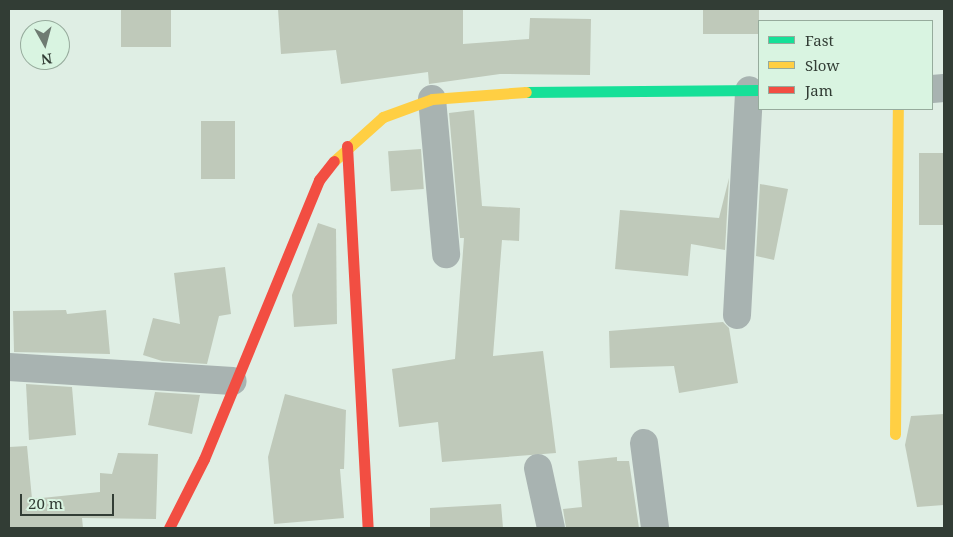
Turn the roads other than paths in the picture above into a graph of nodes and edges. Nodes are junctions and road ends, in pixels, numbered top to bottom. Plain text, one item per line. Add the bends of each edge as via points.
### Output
1 (754, 90) edge
2 (432, 99) junction
3 (898, 110) edge
4 (347, 146) junction
5 (446, 254) dead end
6 (737, 315) dead end
7 (9, 367) edge
8 (233, 381) junction
9 (895, 434) dead end
10 (644, 443) dead end
11 (538, 468) dead end
12 (169, 528) edge
13 (368, 528) edge
14 (551, 528) edge
15 (655, 528) edge

1 - 2 street via 498,92
1 - 6 street
2 - 4 street via 383,117
2 - 5 street
3 - 9 street
4 - 8 street via 319,180
4 - 13 street
7 - 8 street
8 - 12 street via 204,459
10 - 15 street
11 - 14 street

